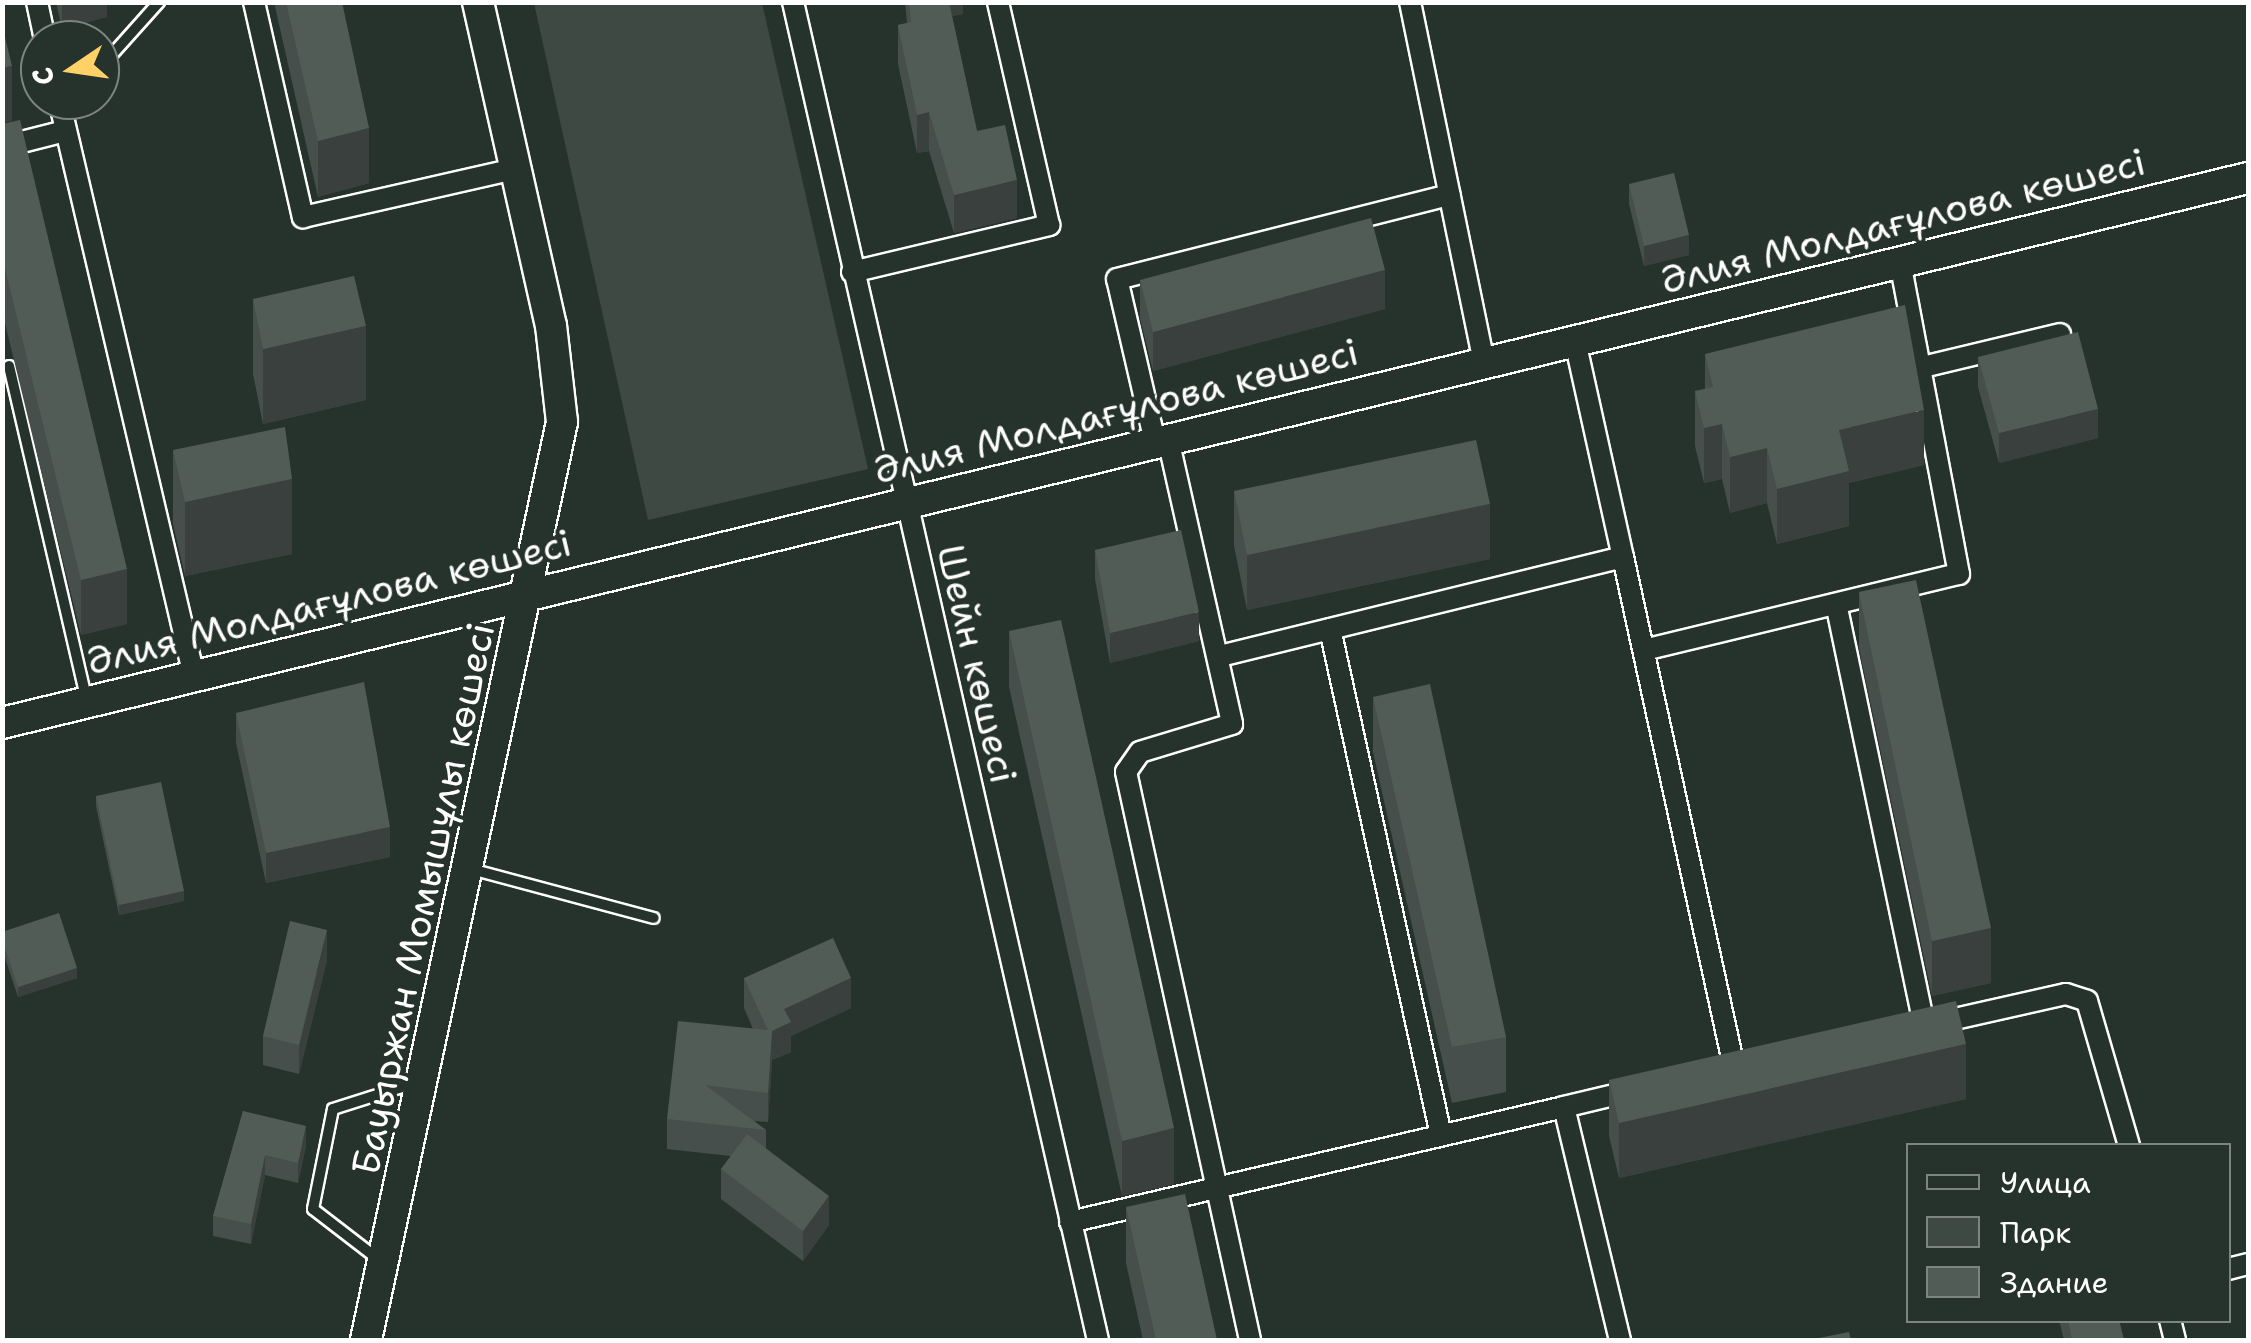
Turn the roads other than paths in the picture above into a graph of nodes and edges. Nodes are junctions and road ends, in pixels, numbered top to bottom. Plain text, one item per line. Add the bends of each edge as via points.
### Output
1 (160, 2) edge
2 (254, 2) edge
3 (478, 2) edge
4 (793, 2) edge
5 (998, 2) edge
6 (1410, 2) edge
7 (120, 46) edge
8 (63, 120) edge
9 (65, 131) junction
10 (2, 147) edge
11 (515, 168) junction
12 (2248, 178) edge
13 (1450, 195) junction
14 (1900, 263) junction
15 (852, 272) junction
16 (2060, 334) edge
17 (1576, 340) junction
18 (1484, 362) junction
19 (9, 366) dead end
20 (1923, 367) junction
21 (1161, 440) junction
22 (903, 504) junction
23 (1623, 557) junction
24 (532, 593) junction
25 (1837, 608) junction
26 (1330, 629) junction
27 (1644, 650) junction
28 (1220, 656) junction
29 (194, 676) junction
30 (88, 702) junction
31 (2, 723) edge
32 (470, 868) junction
33 (654, 918) dead end
34 (1734, 1067) edge
35 (424, 1080) junction
36 (1658, 1085) edge
37 (1564, 1108) junction
38 (1441, 1134) junction
39 (2128, 1143) edge
40 (1215, 1187) junction
41 (1070, 1222) junction
42 (383, 1263) junction
43 (366, 1340) edge
44 (1098, 1340) edge
45 (1250, 1340) edge
46 (1620, 1340) edge

1 - 7 lane
2 - 11 street via 304,218
3 - 11 street, Бауыржан Момышұлы көшесі
4 - 15 street, Шейн көшесі
5 - 15 street via 1049,225
6 - 13 street
8 - 9 street
9 - 10 street
9 - 29 street
11 - 24 street, Бауыржан Момышұлы көшесі via 562,422
12 - 14 street, Әлия Молдағұлова көшесі
13 - 18 street
13 - 21 street via 1117,279
14 - 17 street, Әлия Молдағұлова көшесі
14 - 20 street
15 - 22 street, Шейн көшесі
16 - 20 street
17 - 18 street, Әлия Молдағұлова көшесі
17 - 23 street
18 - 21 street, Әлия Молдағұлова көшесі
19 - 30 lane
20 - 25 street via 1959,574
21 - 22 street, Әлия Молдағұлова көшесі
21 - 28 street
22 - 24 street, Әлия Молдағұлова көшесі
22 - 41 street, Шейн көшесі
23 - 26 street
23 - 27 street
24 - 29 street, Әлия Молдағұлова көшесі
24 - 32 street, Бауыржан Момышұлы көшесі
25 - 27 street
25 - 39 street via 1915,1028 2066,994 2087,1001
26 - 28 street
26 - 38 street
27 - 34 street
28 - 40 street via 1232,724 1140,752 1126,772
29 - 30 street, Әлия Молдағұлова көшесі
30 - 31 street, Әлия Молдағұлова көшесі
32 - 33 lane
32 - 35 street, Бауыржан Момышұлы көшесі
35 - 42 street, Бауыржан Момышұлы көшесі
35 - 42 lane via 332,1109 314,1209
36 - 37 street
37 - 38 street
37 - 46 street
38 - 40 street
40 - 41 street
40 - 45 street
41 - 44 street, Шейн көшесі
42 - 43 street, Бауыржан Момышұлы көшесі

